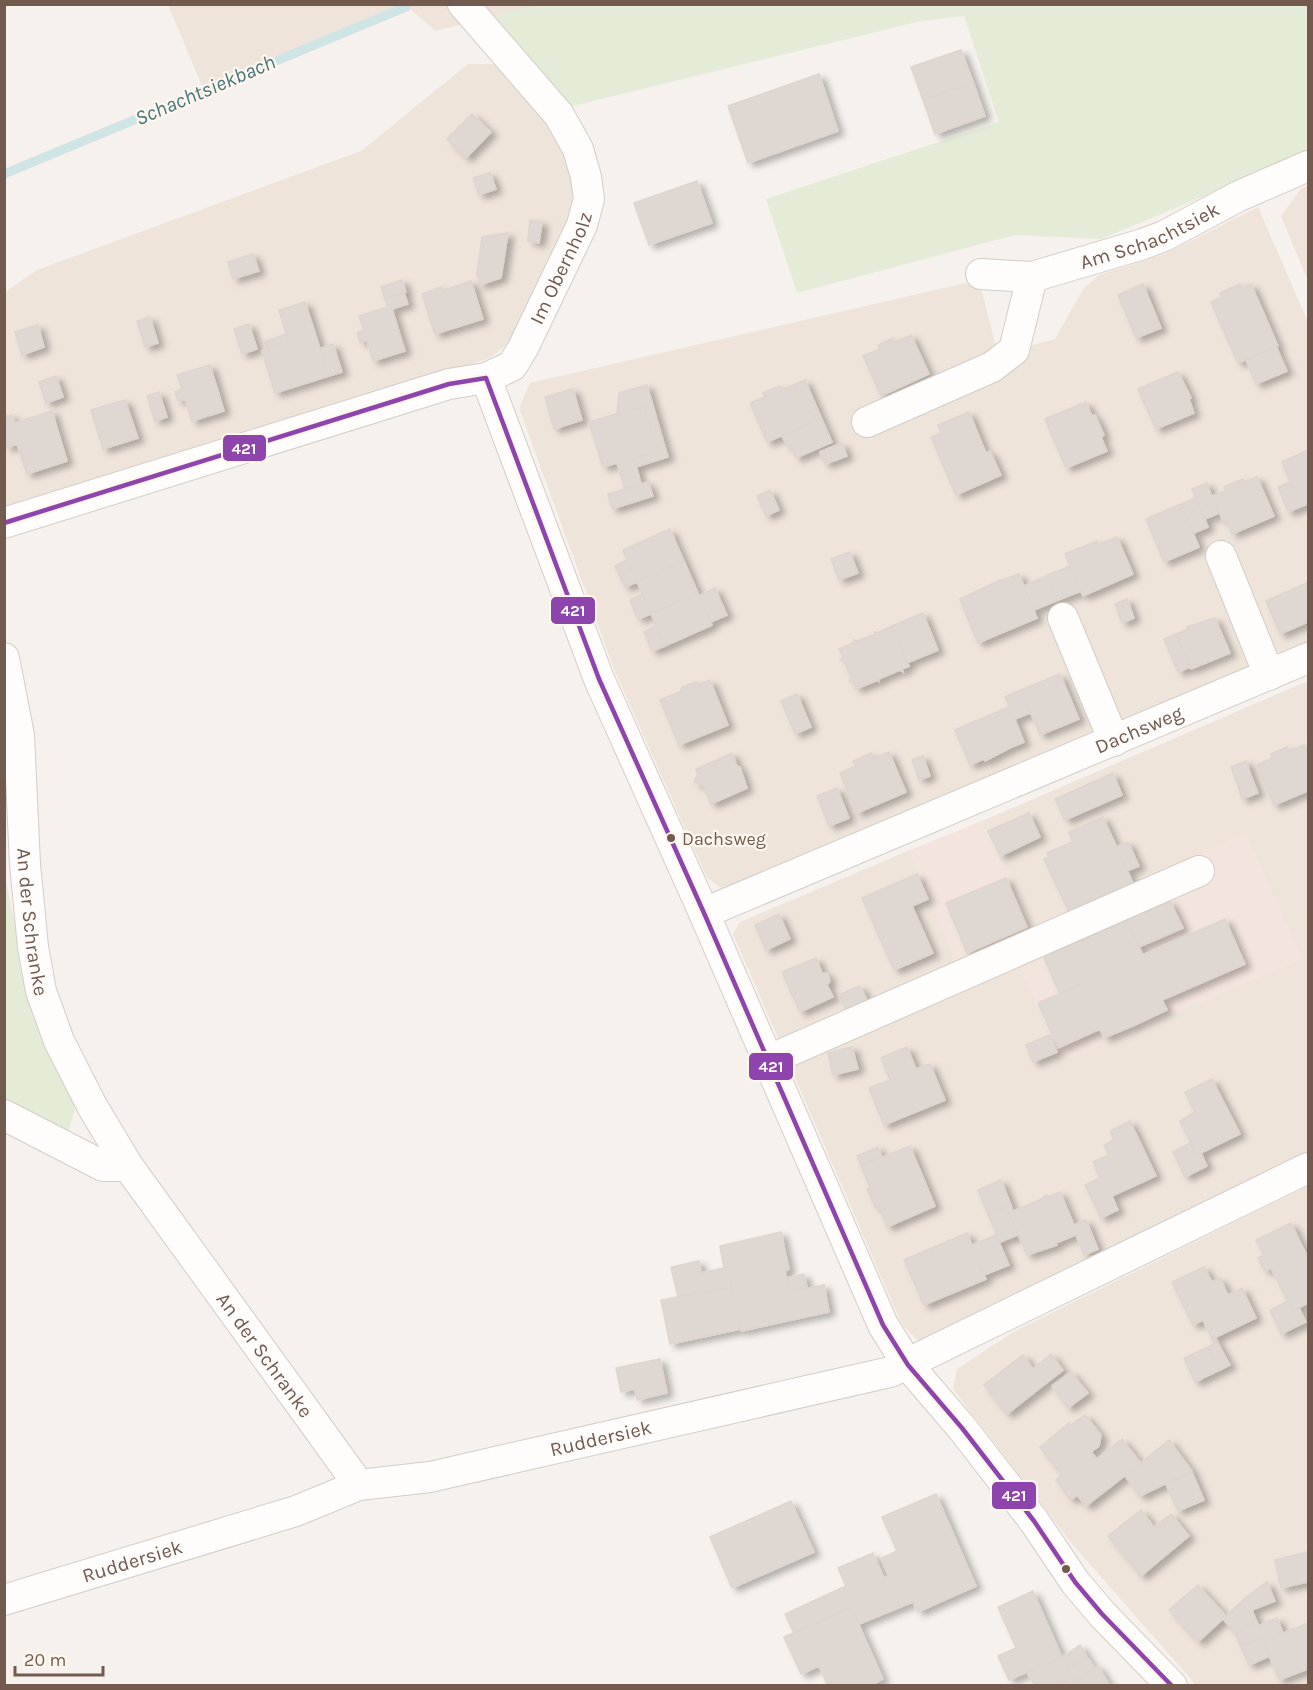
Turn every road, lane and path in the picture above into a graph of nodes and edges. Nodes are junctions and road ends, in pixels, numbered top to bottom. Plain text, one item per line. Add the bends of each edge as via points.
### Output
1 (470, 12) edge
2 (1308, 166) edge
3 (981, 274) dead end
4 (1032, 277) junction
5 (499, 372) junction
6 (867, 422) dead end
7 (4, 523) edge
8 (1221, 556) dead end
9 (1063, 618) dead end
10 (4, 658) edge
11 (1308, 658) edge
12 (1269, 675) junction
13 (1114, 741) junction
14 (1199, 871) dead end
15 (704, 912) junction
16 (769, 1060) junction
17 (4, 1115) edge
18 (128, 1166) junction
19 (1308, 1168) edge
20 (908, 1365) junction
21 (359, 1485) junction
22 (4, 1600) edge
23 (1172, 1686) edge

1 - 5 street, Im Obernholz via 559,115 578,149 589,199 582,225 523,348
2 - 4 street, Am Schachtsiek via 1239,196 1164,236
3 - 4 street, Am Schachtsiek
4 - 6 street via 1014,350 992,367
5 - 7 street via 448,384
5 - 15 street via 599,679
8 - 12 street
9 - 13 street
10 - 18 street, An der Schranke via 19,735 25,864 41,991 59,1041
11 - 12 street, Dachsweg
12 - 13 street, Dachsweg
13 - 15 street, Dachsweg
14 - 16 street
15 - 16 street
16 - 20 street via 883,1325
17 - 18 street via 103,1166
18 - 21 street, An der Schranke
19 - 20 street, Ruddersiek
20 - 21 street, Ruddersiek via 430,1477
20 - 23 street via 1034,1521 1075,1582
21 - 22 street, Ruddersiek via 296,1511

